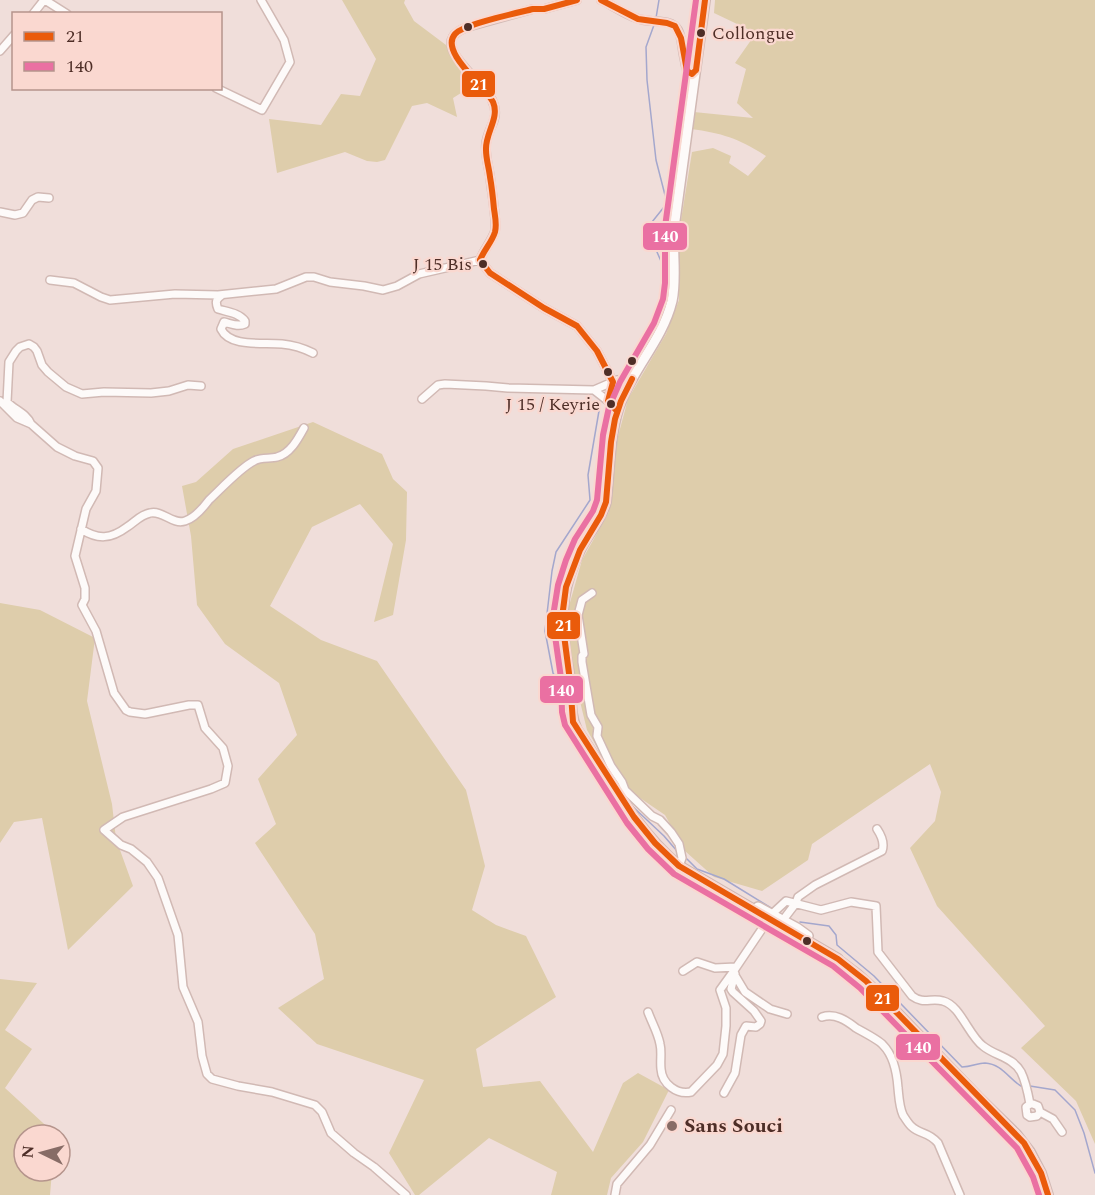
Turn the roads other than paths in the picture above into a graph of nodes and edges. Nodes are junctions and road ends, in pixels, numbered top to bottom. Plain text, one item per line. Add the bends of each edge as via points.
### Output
1 (45, 0) edge
2 (261, 0) edge
3 (577, 0) edge
4 (602, 0) edge
5 (705, 0) edge
6 (35, 12) edge
7 (65, 12) edge
8 (12, 37) edge
9 (0, 51) edge
10 (692, 68) junction
11 (220, 90) edge
12 (49, 198) dead end
13 (0, 212) edge
14 (480, 260) junction
15 (50, 280) dead end
16 (222, 295) junction
17 (313, 352) dead end
18 (632, 380) junction
19 (613, 382) junction
20 (201, 386) dead end
21 (594, 390) junction
22 (422, 399) dead end
23 (0, 401) edge
24 (608, 401) junction
25 (617, 412) junction
26 (31, 424) junction
27 (304, 428) dead end
28 (81, 529) junction
29 (592, 593) dead end
30 (621, 793) junction
31 (877, 829) dead end
32 (679, 866) junction
33 (796, 903) junction
34 (772, 914) junction
35 (785, 918) junction
36 (838, 959) junction
37 (683, 971) dead end
38 (735, 971) junction
39 (648, 1012) dead end
40 (788, 1014) dead end
41 (822, 1017) dead end
42 (724, 1093) dead end
43 (1030, 1104) junction
44 (671, 1110) dead end
45 (1040, 1112) junction
46 (1062, 1132) dead end
47 (406, 1195) edge
48 (615, 1195) edge
49 (960, 1195) edge
50 (1048, 1195) edge

1 - 6 street
1 - 7 street
2 - 11 street via 284,40 290,63 262,110
3 - 14 street via 460,29 452,39 452,52 492,98 496,112 486,143 496,221
4 - 10 street via 630,17 675,26
5 - 10 main road
8 - 9 street
10 - 18 main road via 693,91 672,243 674,290 665,322
12 - 13 street via 32,200 23,213
14 - 16 street via 418,274 383,290 306,277 276,289
14 - 19 street via 490,273 577,326 597,351
15 - 16 street via 74,283 110,300 174,294
16 - 17 street via 216,301 218,309 245,321 242,325 224,322 221,329 229,339 301,347
18 - 19 street
18 - 25 main road
19 - 21 street
19 - 24 street
20 - 26 street via 151,393 82,394 57,381 42,365 34,346 26,344 15,351 9,362 7,402 29,417
21 - 22 street via 445,384
21 - 24 street
23 - 26 street
24 - 25 street
25 - 30 main road via 604,512 580,549 566,585 562,610 573,722
26 - 28 street via 57,447 93,461 98,468 96,491
27 - 28 street via 286,453 255,460 184,522 154,512 106,537
28 - 47 street via 75,556 85,588 82,605 96,631 114,693 130,712 145,714 198,705 205,728 223,748 228,766 225,783 123,817 104,830 147,862 158,878 178,935 183,987 198,1022 207,1074 212,1079 315,1105 331,1132
29 - 30 street via 582,600 578,615 582,662 597,736 622,783
30 - 32 main road via 634,819
30 - 32 street via 671,832 679,844
31 - 33 street via 882,851 815,885
32 - 34 main road
33 - 34 street via 786,901
33 - 35 street
33 - 43 street via 821,910 851,902 876,906 878,952 912,996 918,1001 943,1001 952,1006 982,1046 1021,1071
34 - 35 main road
34 - 36 main road
34 - 38 street
35 - 36 main road
36 - 50 main road via 866,981 1016,1134 1030,1152
37 - 38 street via 697,962
38 - 39 street via 720,990 726,1008 723,1054 691,1092 677,1091 662,1076 660,1043
38 - 40 street via 745,993 770,1009
38 - 42 street via 731,989 761,1021 756,1027 746,1026 743,1030 735,1073
41 - 49 street via 838,1017 883,1044 893,1063 902,1112 910,1126 933,1136 938,1143
43 - 45 street via 1038,1106
43 - 45 street via 1026,1107 1027,1115 1034,1118
44 - 48 street via 650,1145 617,1184
45 - 46 street via 1053,1119

